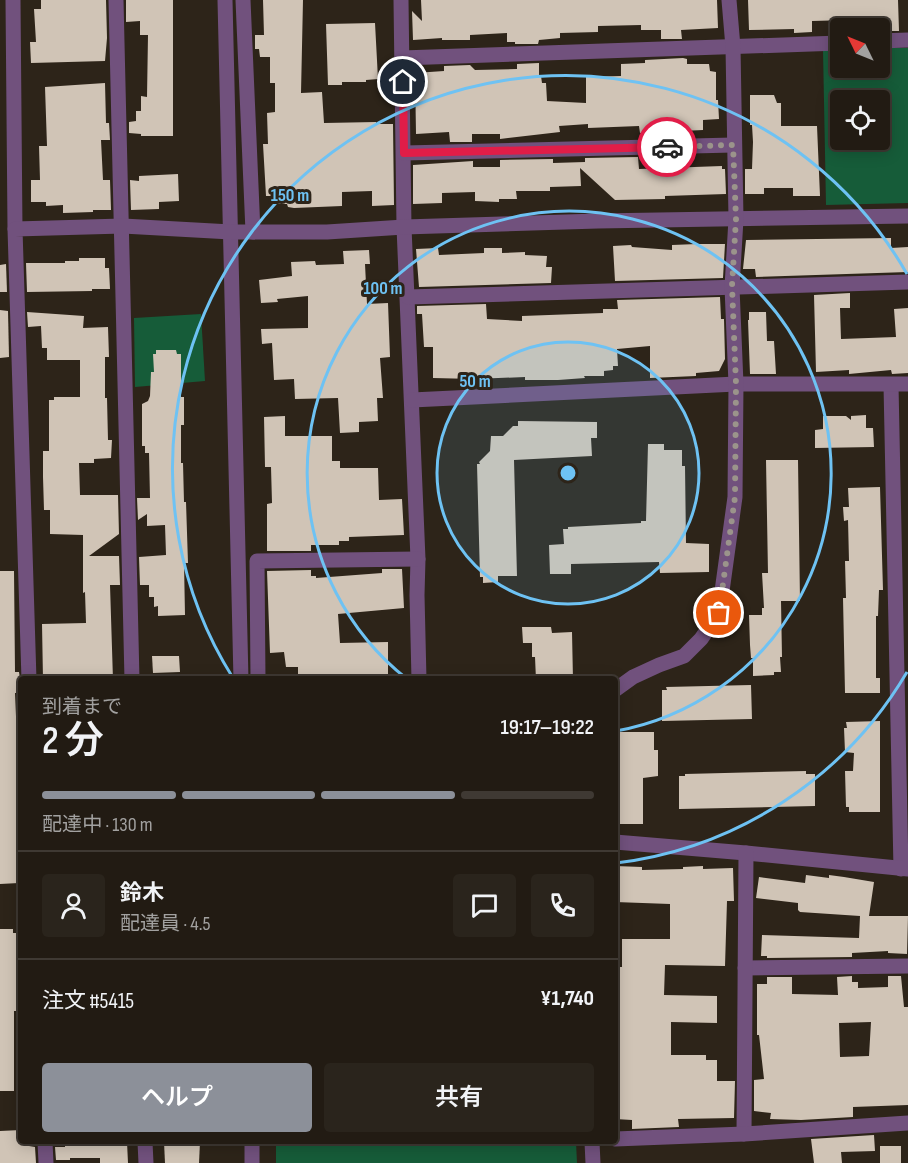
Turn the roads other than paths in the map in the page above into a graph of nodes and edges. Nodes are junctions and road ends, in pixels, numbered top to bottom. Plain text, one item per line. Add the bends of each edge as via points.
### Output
1 (13, 0) edge
2 (116, 0) edge
3 (225, 0) edge
4 (243, 0) edge
5 (401, 0) edge
6 (729, 0) edge
7 (908, 40) edge
8 (890, 41) edge
9 (830, 43) edge
10 (732, 47) junction
11 (402, 58) junction
12 (733, 145) junction
13 (404, 153) junction
14 (908, 216) edge
15 (736, 219) junction
16 (123, 226) junction
17 (404, 227) junction
18 (15, 229) junction
19 (231, 231) junction
20 (253, 232) junction
21 (908, 282) edge
22 (732, 286) junction
23 (408, 297) junction
24 (736, 384) junction
25 (908, 384) edge
26 (891, 385) junction
27 (412, 400) junction
28 (418, 558) junction
29 (30, 676) edge
30 (132, 676) edge
31 (242, 676) edge
32 (258, 676) edge
33 (419, 676) edge
34 (618, 688) edge
35 (904, 784) edge
36 (618, 842) edge
37 (746, 853) junction
38 (905, 869) edge
39 (908, 966) edge
40 (745, 968) junction
41 (908, 1123) edge
42 (744, 1134) junction
43 (618, 1139) edge
44 (45, 1144) edge
45 (145, 1144) edge
46 (252, 1144) edge
47 (592, 1144) edge
48 (46, 1163) edge
49 (146, 1163) edge
50 (252, 1163) edge
51 (593, 1163) edge

1 - 18 street
2 - 16 street
3 - 19 street
4 - 20 street
5 - 11 street
6 - 10 street
7 - 8 street
9 - 10 street
10 - 11 street
10 - 12 street
11 - 13 street
12 - 13 street
12 - 15 street
13 - 17 street
14 - 15 street
15 - 17 street
15 - 22 street
16 - 18 street
16 - 19 street
16 - 30 street
17 - 20 street
17 - 23 street
18 - 29 street
19 - 20 street
19 - 31 street
21 - 22 street
22 - 23 street
22 - 24 street
23 - 27 street
24 - 26 street
24 - 27 street
24 - 34 street via 735,497 719,613 684,656 650,669
25 - 26 street
26 - 35 street
27 - 28 street
28 - 32 street via 257,561
28 - 33 street
35 - 38 street
36 - 37 street
37 - 38 street
37 - 40 street
39 - 40 street
40 - 42 street
41 - 42 street
42 - 43 street
44 - 48 street
45 - 49 street
46 - 50 street
47 - 51 street

